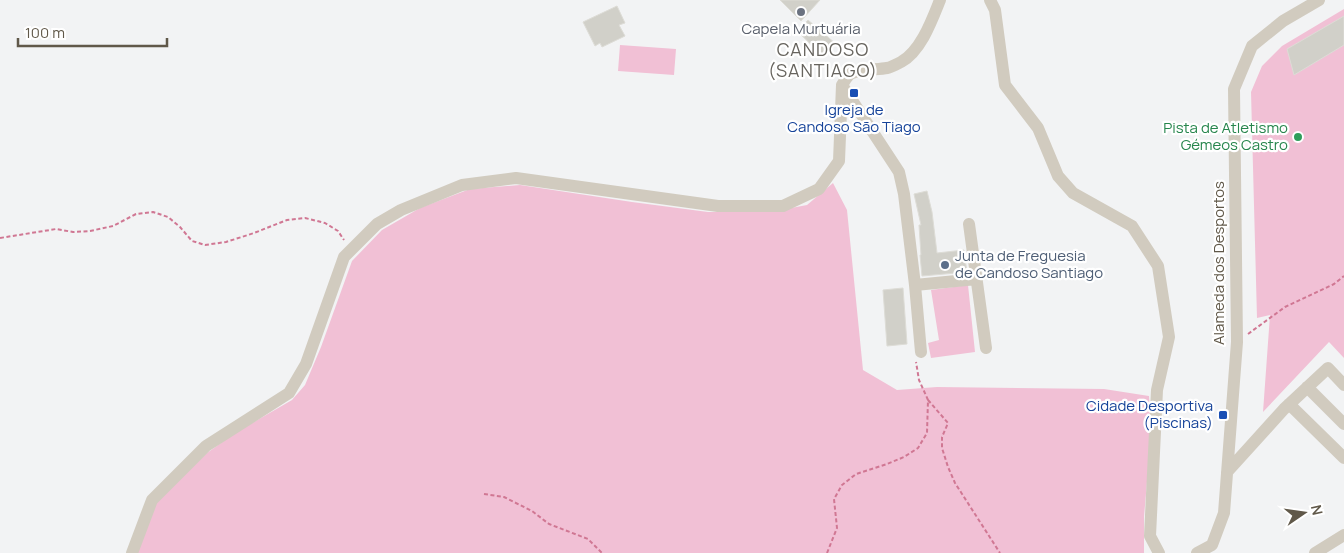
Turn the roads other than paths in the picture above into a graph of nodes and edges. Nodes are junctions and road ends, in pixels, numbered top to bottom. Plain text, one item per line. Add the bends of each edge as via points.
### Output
1 (940, 0) edge
2 (990, 0) edge
3 (1319, 0) edge
4 (842, 85) junction
5 (968, 224) dead end
6 (976, 279) junction
7 (915, 285) junction
8 (986, 348) dead end
9 (921, 352) road end
10 (1344, 385) edge
11 (1307, 387) junction
12 (1289, 404) junction
13 (1344, 424) edge
14 (1344, 458) edge
15 (1227, 472) junction
16 (1344, 535) edge
17 (1317, 552) edge
18 (132, 553) edge
19 (1159, 553) edge
20 (1197, 553) edge

1 - 4 street via 914,52 889,67 850,74
2 - 19 street via 995,10 1006,85 1038,128 1058,176 1073,193 1132,226 1158,266 1169,337 1158,390 1150,536
3 - 15 street, Alameda dos Desportos via 1283,21 1252,46 1234,89 1237,342
4 - 7 street via 899,172
4 - 18 street via 839,161 819,189 783,206 718,206 516,178 462,185 401,210 377,224 344,257 306,364 289,393 206,446 152,500
5 - 6 street
6 - 7 street
6 - 8 street
7 - 9 street
10 - 11 street via 1328,368
11 - 12 street
11 - 13 street
12 - 14 street
12 - 15 street
15 - 20 street, Alameda dos Desportos via 1224,513 1212,545
16 - 17 street

